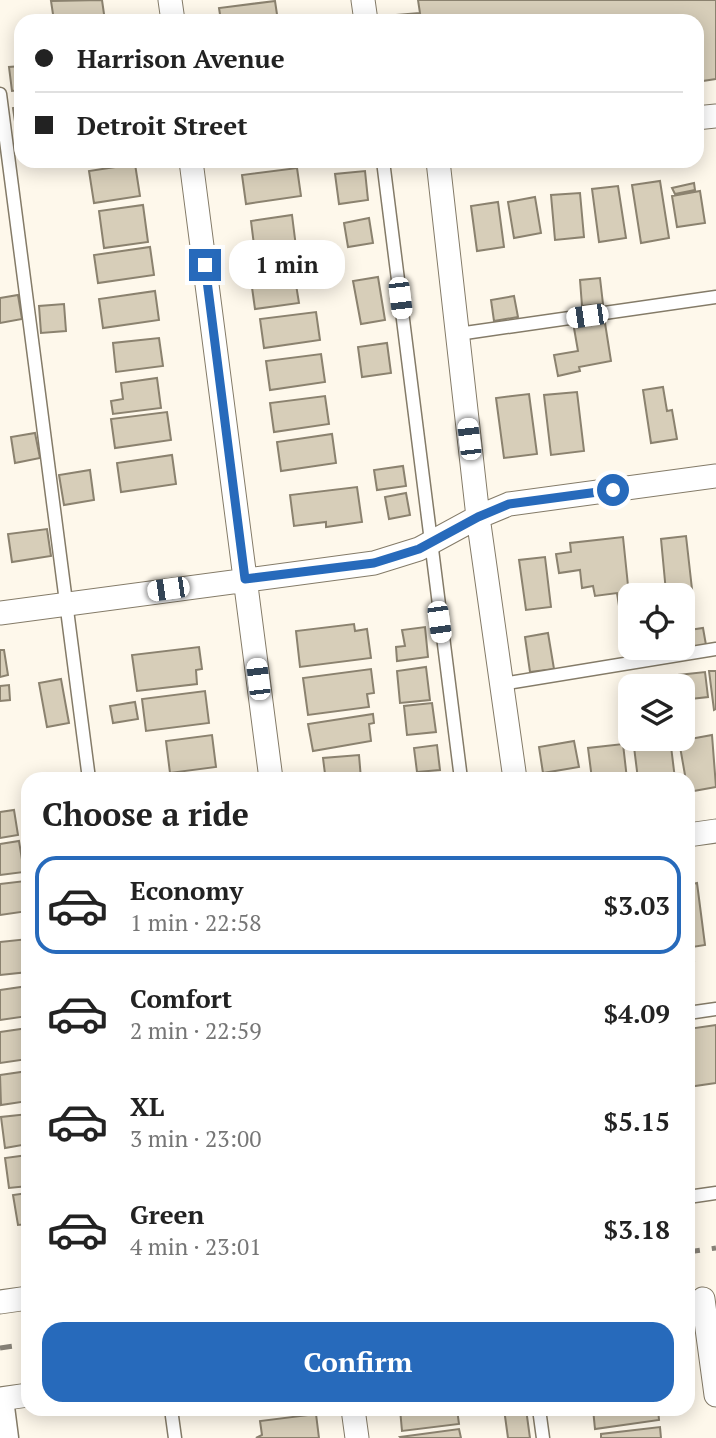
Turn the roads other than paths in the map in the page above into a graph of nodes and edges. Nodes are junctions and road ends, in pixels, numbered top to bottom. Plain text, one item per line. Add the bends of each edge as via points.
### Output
1 (0, 94) edge
2 (192, 168) edge
3 (384, 168) edge
4 (439, 168) edge
5 (716, 297) edge
6 (457, 334) junction
7 (716, 475) edge
8 (478, 517) junction
9 (429, 543) junction
10 (245, 579) junction
11 (66, 604) junction
12 (0, 613) edge
13 (716, 649) edge
14 (502, 684) junction
15 (88, 772) edge
16 (270, 772) edge
17 (459, 772) edge
18 (514, 772) edge
19 (716, 831) edge
20 (695, 834) edge
21 (716, 1009) edge
22 (695, 1012) edge
23 (716, 1193) edge
24 (695, 1196) edge
25 (21, 1299) edge
26 (702, 1299) edge
27 (0, 1302) edge
28 (716, 1395) edge
29 (21, 1396) edge
30 (0, 1399) edge
31 (0, 1406) edge
32 (172, 1416) edge
33 (354, 1416) edge
34 (541, 1416) edge
35 (4, 1438) edge
36 (175, 1438) edge
37 (357, 1438) edge
38 (543, 1438) edge

1 - 11 lane
2 - 10 street
3 - 9 lane
4 - 6 street
5 - 6 lane
6 - 8 street
7 - 8 street via 509,504
8 - 9 street
8 - 14 street
9 - 10 street via 374,563
9 - 17 lane
10 - 11 street
10 - 16 street
11 - 12 street
11 - 15 lane
13 - 14 lane
14 - 18 street
19 - 20 street
21 - 22 lane
23 - 24 lane
25 - 27 street
26 - 28 street
29 - 30 street
31 - 35 street
32 - 36 lane
33 - 37 street
34 - 38 lane

